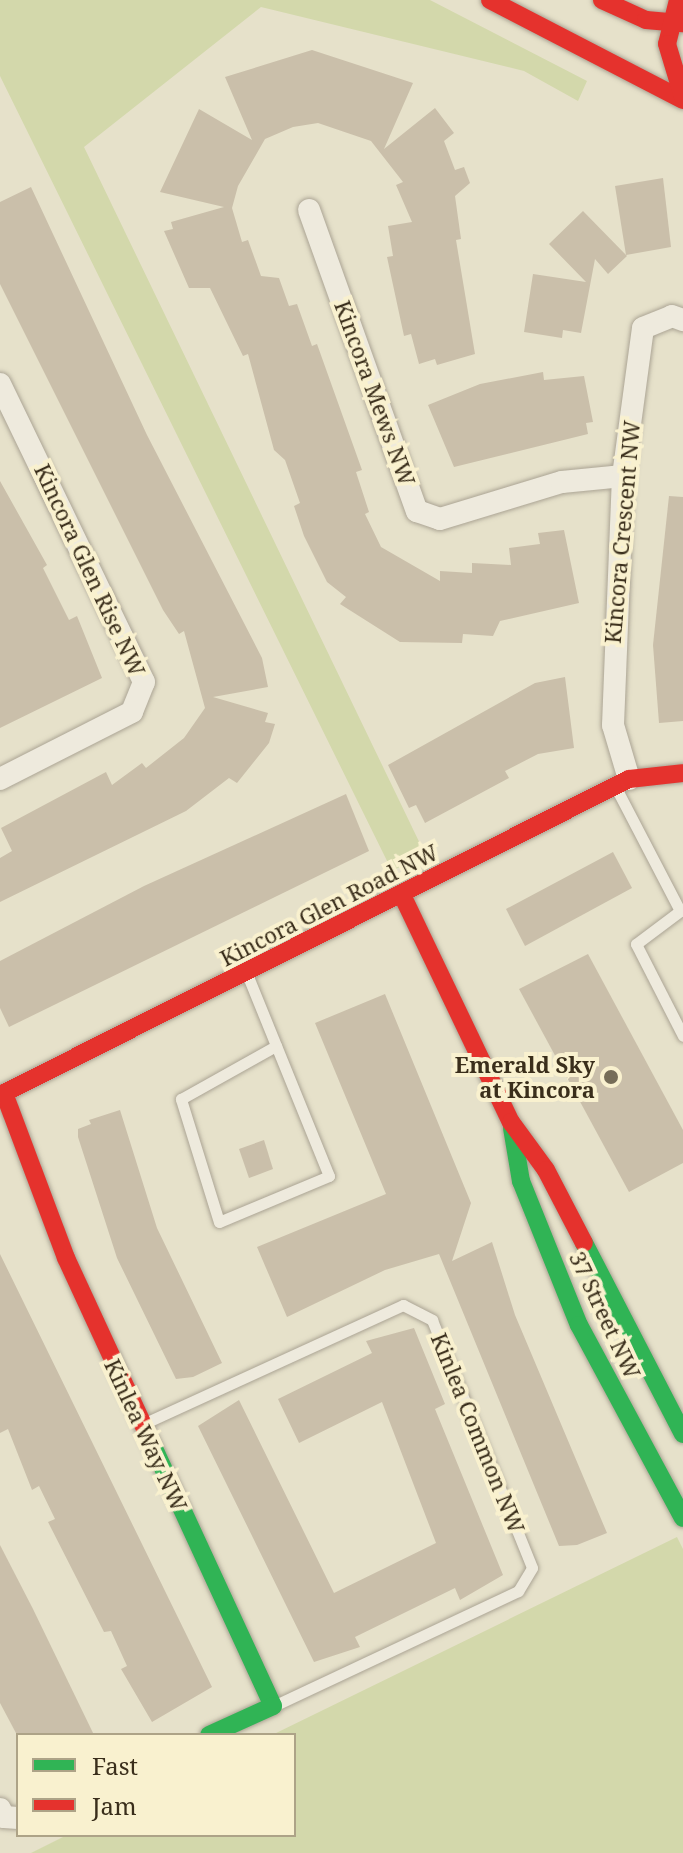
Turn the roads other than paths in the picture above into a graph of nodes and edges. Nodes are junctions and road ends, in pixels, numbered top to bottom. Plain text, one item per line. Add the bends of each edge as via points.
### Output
1 (490, 0) edge
2 (602, 0) edge
3 (678, 0) edge
4 (676, 23) edge
5 (683, 98) edge
6 (309, 210) dead end
7 (683, 320) edge
8 (0, 384) edge
9 (623, 476) junction
10 (683, 773) edge
11 (0, 779) edge
12 (622, 782) junction
13 (403, 897) junction
14 (681, 911) edge
15 (247, 974) junction
16 (683, 1036) edge
17 (276, 1046) junction
18 (2, 1094) edge
19 (511, 1122) junction
20 (140, 1425) junction
21 (683, 1434) edge
22 (683, 1518) edge
23 (273, 1706) junction
24 (213, 1733) edge
25 (0, 1809) edge
26 (16, 1818) edge

1 - 5 street
2 - 4 street via 629,15
3 - 4 street
4 - 5 street via 671,72
6 - 9 street, Kincora Mews NW via 417,511 440,519 562,482
7 - 9 street, Kincora Crescent NW via 672,316 643,328
8 - 11 street, Kincora Glen Rise NW via 144,682 132,712
9 - 12 street, Kincora Crescent NW via 613,725
10 - 12 street, Kincora Glen Road NW
12 - 13 street, Kincora Glen Road NW
12 - 14 lane
13 - 15 street, Kincora Glen Road NW
13 - 19 street, 37 Street NW
14 - 16 lane via 636,944
15 - 17 lane
15 - 18 street, Kincora Glen Road NW
17 - 17 lane via 329,1176 219,1222 181,1099
18 - 20 street, Kinlea Way NW via 66,1258
19 - 21 street, 37 Street NW via 546,1170
19 - 22 street, 37 Street NW via 521,1181 579,1325
20 - 23 street, Kinlea Way NW
20 - 23 lane, Kinlea Common NW via 403,1305 432,1320 532,1568 518,1591
23 - 24 street
25 - 26 street via 4,1817

